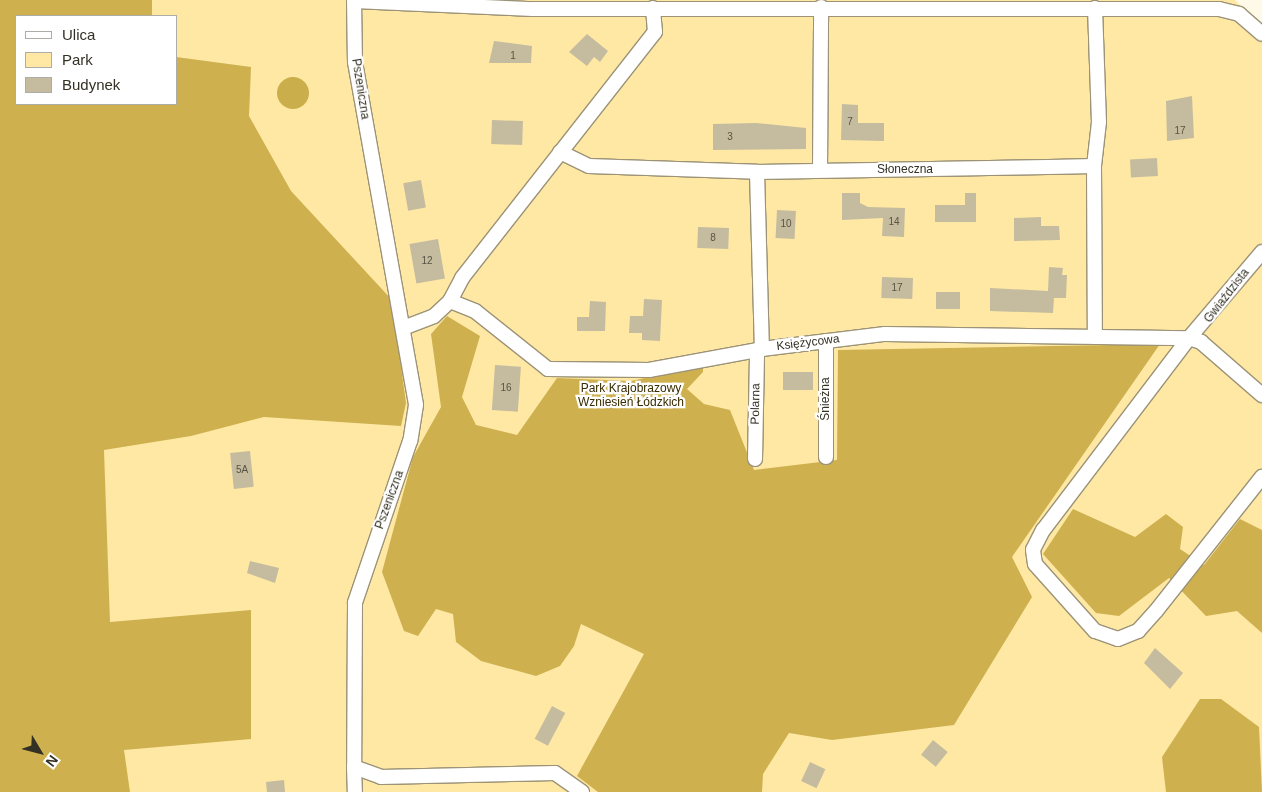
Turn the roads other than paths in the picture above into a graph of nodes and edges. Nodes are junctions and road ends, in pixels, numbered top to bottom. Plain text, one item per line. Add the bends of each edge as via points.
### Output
1 (354, 0) edge
2 (671, 4) edge
3 (821, 7) junction
4 (653, 8) junction
5 (1095, 8) junction
6 (1262, 34) edge
7 (560, 152) junction
8 (1094, 166) junction
9 (820, 170) junction
10 (757, 172) junction
11 (1262, 252) edge
12 (450, 301) junction
13 (403, 328) junction
14 (1095, 337) junction
15 (1189, 338) junction
16 (826, 341) junction
17 (759, 349) junction
18 (1262, 395) edge
19 (826, 457) dead end
20 (755, 459) dead end
21 (1258, 481) edge
22 (354, 767) junction
23 (354, 792) edge
24 (582, 792) edge

1 - 4 street
1 - 13 street, Pszeniczna via 355,62
2 - 3 street
2 - 4 street
3 - 5 street
3 - 9 street
4 - 7 street via 655,32
5 - 6 street via 1219,9 1238,14
5 - 8 street via 1099,122
7 - 10 street, Słoneczna via 589,166
7 - 12 street via 462,278
8 - 9 street, Słoneczna
8 - 14 street
9 - 10 street, Słoneczna
10 - 17 street, Polarna
11 - 15 street, Gwiaździsta
12 - 13 street via 434,316
12 - 17 street, Księżycowa via 474,311 548,369 649,370
13 - 22 street, Pszeniczna via 416,405 410,441 355,603
14 - 15 street, Księżycowa
14 - 16 street, Księżycowa via 885,334
15 - 18 street via 1201,342
15 - 21 street, Gwiaździsta via 1043,530 1033,550 1035,564 1095,631 1118,639 1138,631 1156,611
16 - 17 street, Księżycowa
16 - 19 street, Śnieżna
17 - 20 street, Polarna
22 - 23 street, Pszeniczna
22 - 24 street via 381,777 555,772

